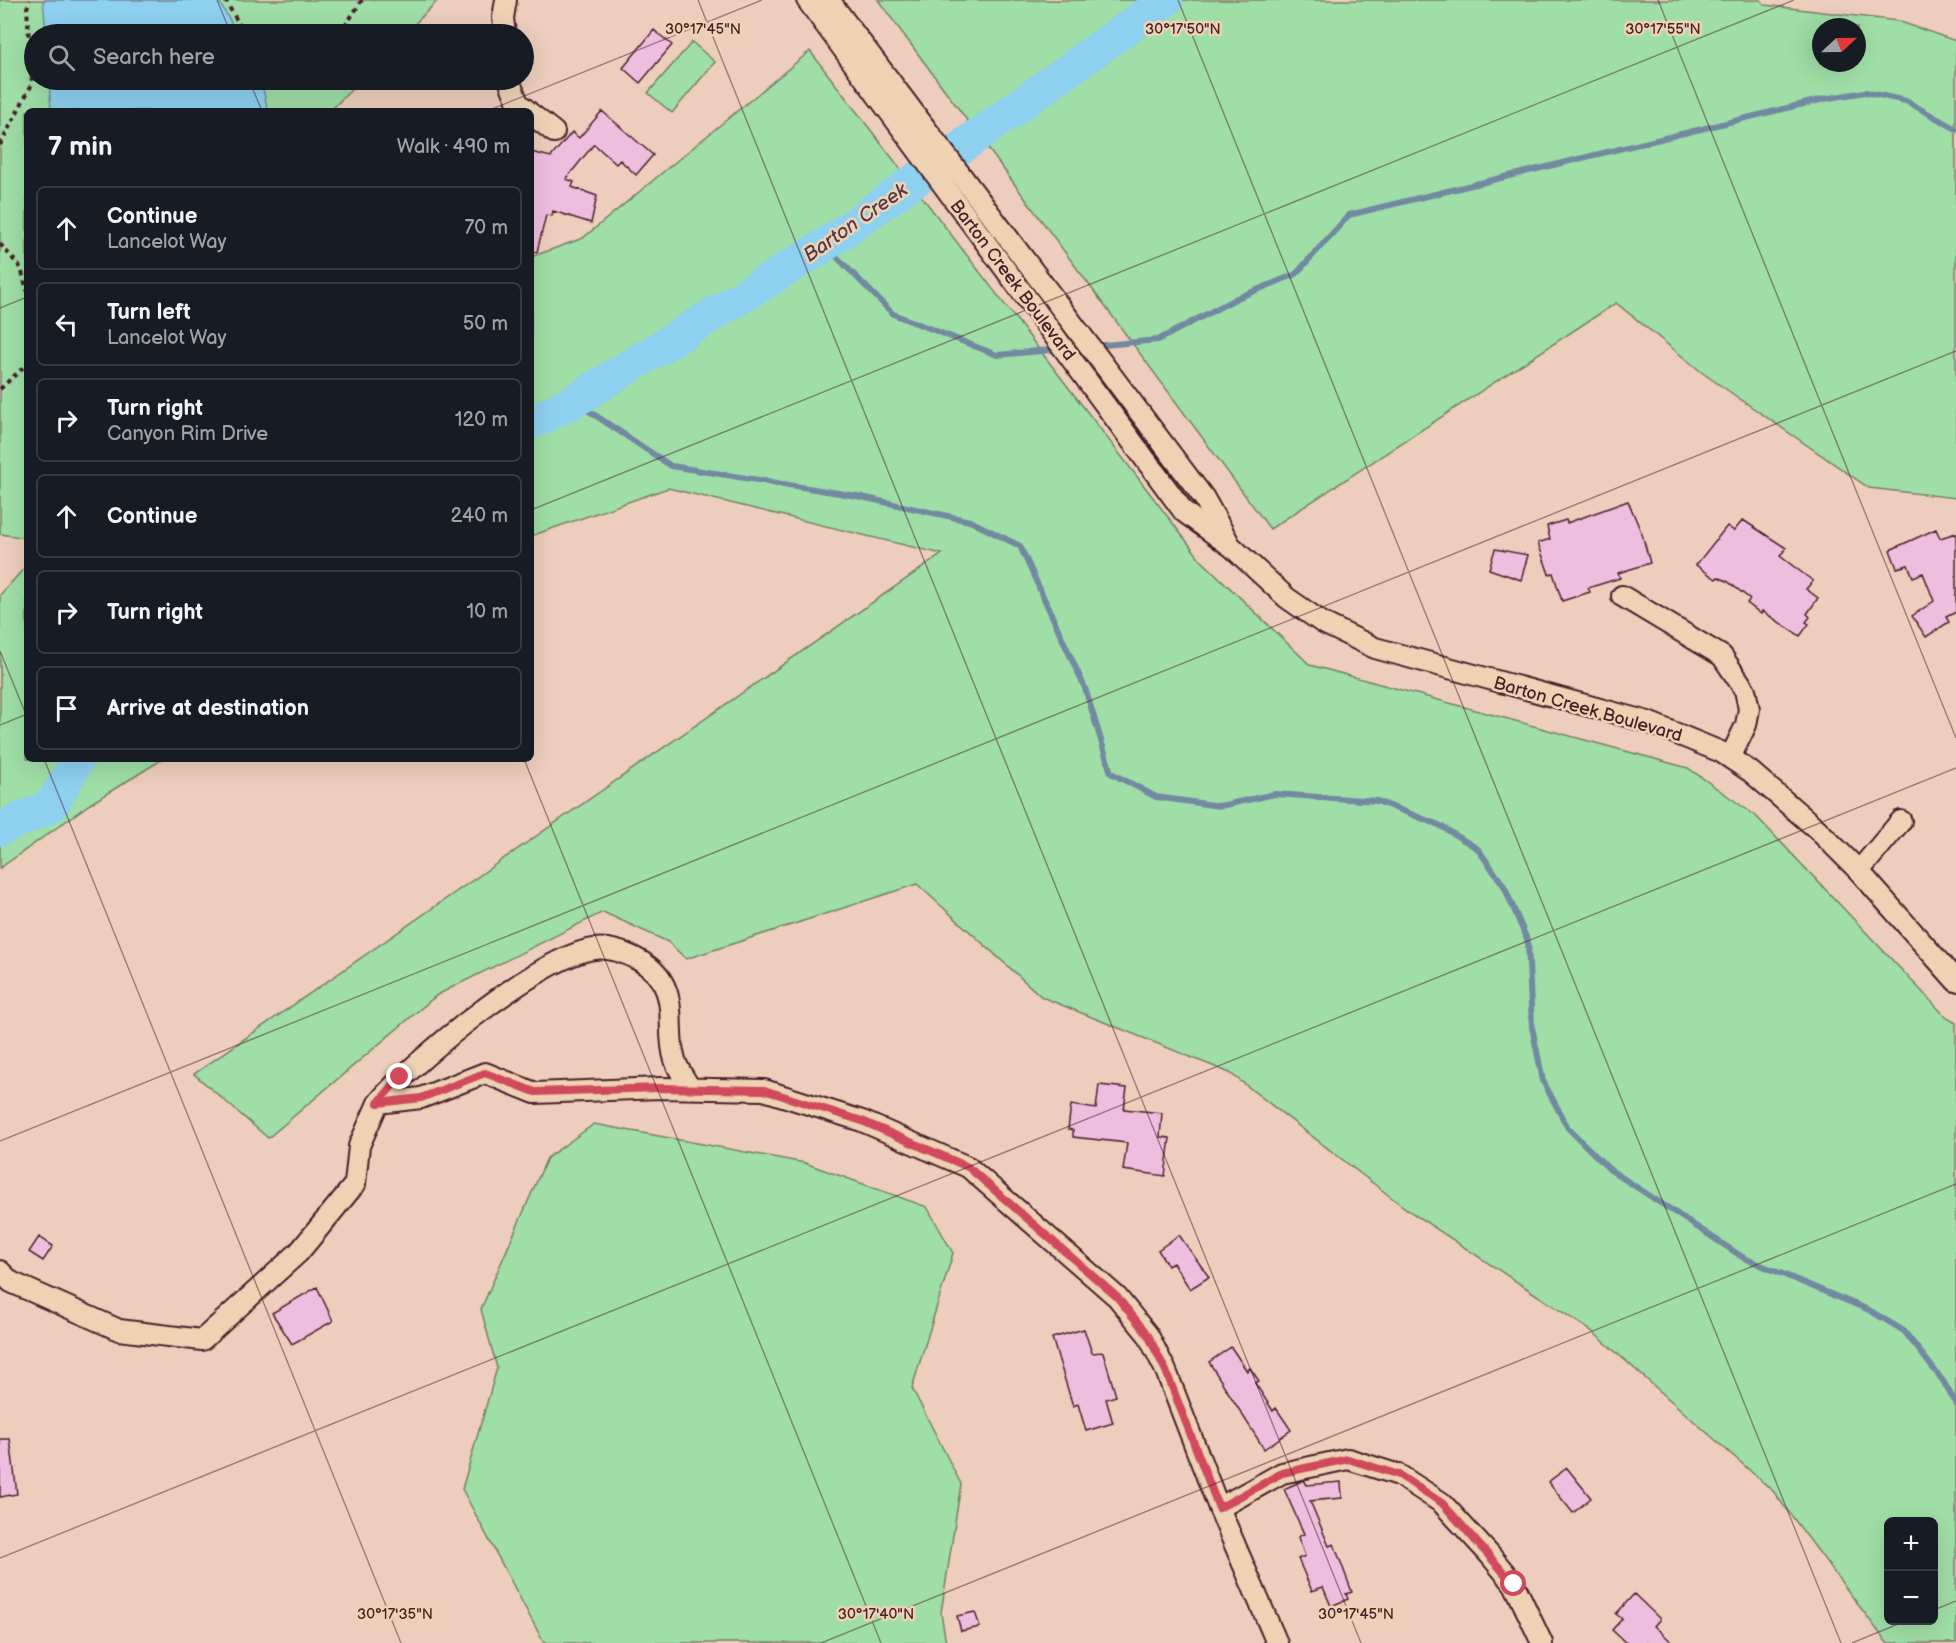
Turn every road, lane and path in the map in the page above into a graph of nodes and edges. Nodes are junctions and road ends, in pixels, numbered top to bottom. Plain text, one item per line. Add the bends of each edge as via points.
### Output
1 (30, 0) edge
2 (225, 0) edge
3 (362, 0) edge
4 (506, 0) edge
5 (829, 0) edge
6 (808, 2) edge
7 (28, 24) edge
8 (239, 24) edge
9 (346, 24) edge
10 (505, 24) edge
11 (29, 90) edge
12 (513, 90) edge
13 (524, 108) edge
14 (534, 116) edge
15 (554, 132) dead end
16 (0, 145) edge
17 (0, 244) edge
18 (24, 280) edge
19 (24, 367) edge
20 (0, 389) edge
21 (1232, 547) junction
22 (1622, 596) dead end
23 (1730, 758) junction
24 (1901, 821) dead end
25 (1859, 871) junction
26 (1956, 981) edge
27 (690, 1088) junction
28 (378, 1103) junction
29 (0, 1271) edge
30 (1219, 1508) junction
31 (1277, 1643) edge
32 (1542, 1643) edge

1 - 7 path
2 - 8 path
3 - 9 path
4 - 10 street
5 - 21 street, Barton Creek Boulevard via 1204,498
6 - 21 street, Barton Creek Boulevard via 1184,512
11 - 16 path
12 - 13 street
14 - 15 street
17 - 18 path via 21,268
19 - 20 path
21 - 23 street, Barton Creek Boulevard via 1287,598 1323,622 1375,648 1648,722
22 - 23 street via 1722,656 1745,690 1749,709 1746,725
23 - 25 street, Barton Creek Boulevard via 1790,804
24 - 25 street
25 - 26 street, Barton Creek Boulevard
27 - 28 street via 535,1092 485,1073 421,1098
27 - 28 street via 675,1061 668,995 661,979 646,965 620,951 596,948 568,955 485,1008 400,1077
27 - 30 street via 764,1090 862,1121 968,1167 1117,1297 1148,1335
28 - 29 street via 359,1146 355,1184 299,1252 202,1340 119,1330 11,1282
30 - 31 street
30 - 32 street via 1282,1473 1348,1459 1399,1475 1442,1503 1489,1554 1514,1584

